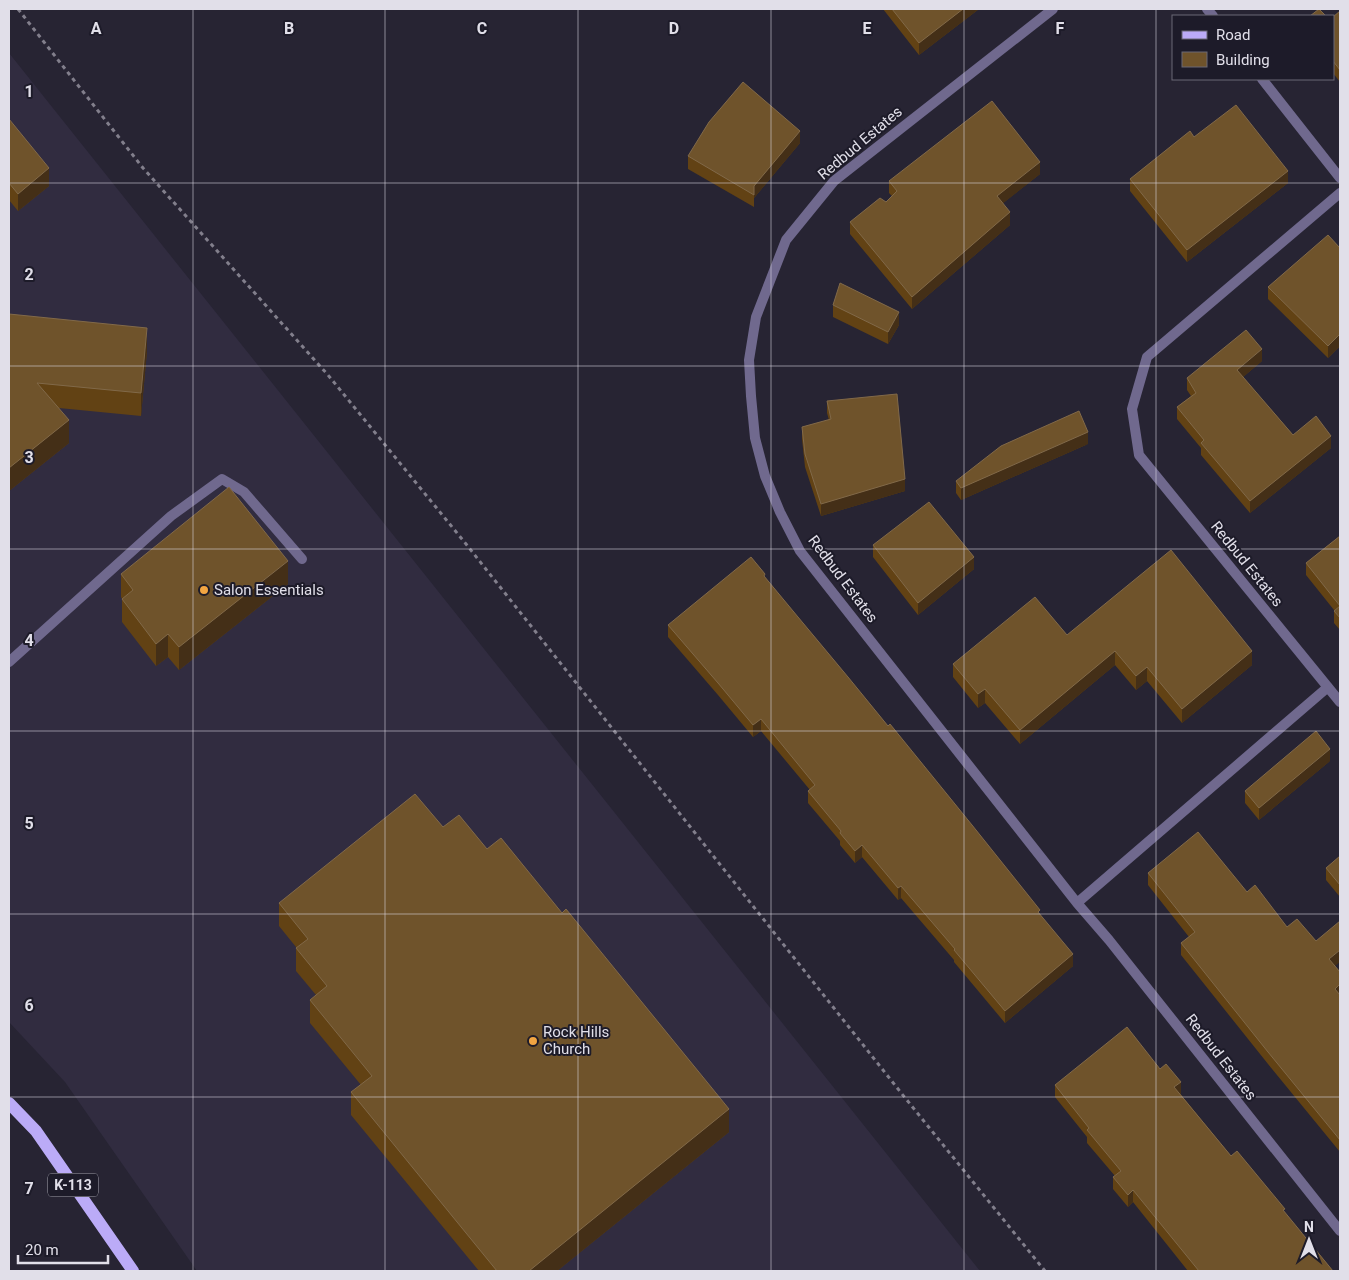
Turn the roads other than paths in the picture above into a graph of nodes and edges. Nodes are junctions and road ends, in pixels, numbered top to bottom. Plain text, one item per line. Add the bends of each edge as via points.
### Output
1 (1053, 9) edge
2 (1263, 80) edge
3 (1340, 178) edge
4 (1340, 193) edge
5 (302, 559) dead end
6 (9, 662) edge
7 (1328, 687) junction
8 (1340, 702) edge
9 (1077, 903) junction
10 (9, 1102) edge
11 (1340, 1231) edge
12 (134, 1271) edge

1 - 9 street, Redbud Estates via 834,181 786,240 756,317 750,360 755,438 765,476 800,551
2 - 3 street
4 - 7 street, Redbud Estates via 1147,358 1132,409 1139,455
5 - 6 street via 244,492 222,479 171,516
7 - 8 street, Redbud Estates
7 - 9 street
9 - 11 street, Redbud Estates
10 - 12 main road, K-113 via 36,1131

